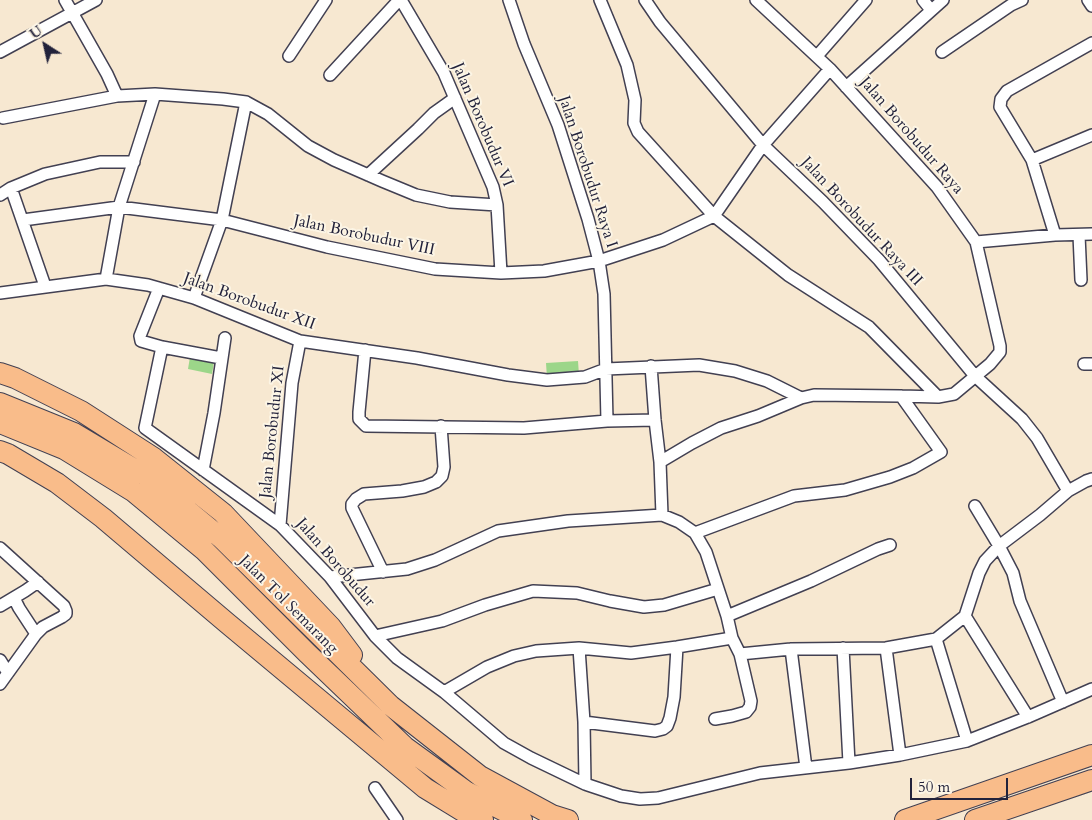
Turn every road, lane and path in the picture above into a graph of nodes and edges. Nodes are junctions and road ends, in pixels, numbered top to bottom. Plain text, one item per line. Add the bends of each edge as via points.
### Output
1 (65, 0) edge
2 (96, 0) edge
3 (326, 0) edge
4 (400, 0) edge
5 (508, 0) edge
6 (600, 0) edge
7 (646, 0) edge
8 (756, 0) edge
9 (866, 0) edge
10 (923, 0) edge
11 (942, 0) edge
12 (1022, 0) edge
13 (1088, 0) edge
14 (1009, 3) edge
15 (1092, 6) edge
16 (931, 10) junction
17 (72, 12) junction
18 (1092, 44) edge
19 (0, 52) edge
20 (942, 52) dead end
21 (289, 56) dead end
22 (817, 56) junction
23 (830, 69) junction
24 (330, 76) dead end
25 (846, 87) junction
26 (155, 94) junction
27 (117, 96) junction
28 (455, 98) junction
29 (246, 102) junction
30 (3, 118) dead end
31 (1092, 135) edge
32 (763, 145) junction
33 (1032, 160) junction
34 (134, 162) junction
35 (368, 175) junction
36 (11, 188) junction
37 (0, 195) edge
38 (497, 205) junction
39 (119, 207) junction
40 (714, 216) junction
41 (23, 220) junction
42 (222, 220) junction
43 (1092, 234) edge
44 (1055, 235) junction
45 (1078, 235) junction
46 (976, 242) junction
47 (599, 261) junction
48 (502, 274) junction
49 (106, 279) junction
50 (1081, 280) dead end
51 (45, 286) junction
52 (159, 288) junction
53 (0, 293) edge
54 (194, 298) junction
55 (225, 338) dead end
56 (300, 342) junction
57 (162, 347) junction
58 (365, 350) junction
59 (221, 358) junction
60 (651, 366) junction
61 (606, 369) junction
62 (0, 373) edge
63 (975, 376) junction
64 (901, 396) junction
65 (938, 397) junction
66 (801, 398) junction
67 (0, 403) edge
68 (655, 420) junction
69 (607, 421) junction
70 (0, 423) edge
71 (441, 426) junction
72 (0, 451) edge
73 (660, 462) junction
74 (203, 470) junction
75 (1092, 479) edge
76 (1068, 491) junction
77 (975, 506) dead end
78 (662, 515) junction
79 (280, 525) junction
80 (695, 533) junction
81 (890, 545) dead end
82 (999, 546) junction
83 (0, 548) edge
84 (382, 572) junction
85 (330, 577) junction
86 (38, 582) junction
87 (718, 589) junction
88 (14, 598) junction
89 (0, 606) edge
90 (727, 616) junction
91 (966, 616) junction
92 (36, 634) junction
93 (375, 636) junction
94 (732, 638) junction
95 (936, 639) junction
96 (676, 647) junction
97 (579, 648) junction
98 (843, 648) junction
99 (886, 648) junction
100 (791, 649) junction
101 (740, 654) junction
102 (0, 660) edge
103 (8, 673) junction
104 (0, 684) edge
105 (1092, 690) edge
106 (444, 692) junction
107 (1063, 702) junction
108 (391, 706) junction
109 (1028, 717) junction
110 (715, 719) dead end
111 (584, 722) junction
112 (967, 741) junction
113 (900, 755) junction
114 (1092, 756) edge
115 (849, 763) junction
116 (806, 768) junction
117 (1092, 780) edge
118 (585, 784) junction
119 (375, 788) dead end
120 (397, 820) edge
121 (483, 820) edge
122 (522, 820) edge
123 (568, 820) edge
124 (906, 820) edge
125 (975, 820) edge

1 - 17 street
2 - 17 street
3 - 21 street
4 - 24 street
4 - 28 street, Jalan Borobudur VI via 444,73
5 - 47 street, Jalan Borobudur Raya I via 558,125
6 - 40 street via 627,66 638,132
7 - 32 street, Jalan Borobudur Raya III via 660,22
8 - 22 street, Jalan Borobudur Raya
9 - 22 street
10 - 16 street
11 - 16 street
12 - 14 street
13 - 15 street
14 - 20 street
16 - 25 street
17 - 19 street
17 - 27 street
18 - 33 street via 1006,91 1001,99 1000,107
22 - 23 street, Jalan Borobudur Raya
23 - 25 street, Jalan Borobudur Raya
23 - 32 street
25 - 46 street, Jalan Borobudur Raya via 937,188
26 - 27 street
26 - 29 street
26 - 34 street
27 - 30 street
28 - 35 street via 434,113
28 - 38 street, Jalan Borobudur VI
29 - 35 street via 268,114 308,146
29 - 42 street
31 - 33 street
32 - 40 street
32 - 63 street, Jalan Borobudur Raya III via 879,260
33 - 44 street
34 - 36 street via 100,162 71,167
34 - 39 street
35 - 38 street via 416,195 450,202
36 - 37 street
36 - 41 street
38 - 48 street, Jalan Borobudur VI
39 - 41 street, Jalan Borobudur VIII
39 - 42 street, Jalan Borobudur VIII
39 - 49 street
40 - 47 street, Jalan Borobudur VIII via 662,240
40 - 65 street via 788,275 870,327
41 - 51 street
42 - 48 street, Jalan Borobudur VIII via 327,247 435,269
42 - 54 street
43 - 45 street
44 - 45 street
44 - 46 street
45 - 50 street
46 - 63 street, Jalan Borobudur Raya via 1000,352
47 - 48 street, Jalan Borobudur VIII via 544,271
47 - 61 street, Jalan Borobudur Raya I via 604,294
49 - 51 street, Jalan Borobudur XII
49 - 52 street, Jalan Borobudur XII
51 - 53 street, Jalan Borobudur XII
52 - 54 street, Jalan Borobudur XII
52 - 57 street via 140,340
54 - 56 street, Jalan Borobudur XII
55 - 59 street
56 - 58 street, Jalan Borobudur XII
56 - 79 street, Jalan Borobudur XI via 292,383
57 - 59 street
57 - 74 street, Jalan Borobudur via 145,428
58 - 61 street, Jalan Borobudur XII via 547,380 585,377
58 - 71 street via 358,412 362,423 366,426
59 - 74 street
60 - 61 street, Jalan Borobudur XII
60 - 66 street, Jalan Borobudur XII via 699,365 735,371 767,381
60 - 68 street
61 - 69 street, Jalan Borobudur Raya I
62 - 108 highway via 81,411 154,458 223,513 331,627
63 - 65 street via 954,394
63 - 76 street, Jalan Borobudur Raya III via 1037,438
64 - 65 street
64 - 66 street
64 - 80 street via 941,452 890,477 845,490 794,496
66 - 73 street via 721,428
67 - 108 highway, Jalan Tol Semarang via 74,433 146,476 221,538
68 - 69 street
68 - 73 street
69 - 71 street via 524,428
70 - 122 highway, Jalan Tol Semarang via 64,449 134,492 204,550 405,747 467,792
71 - 84 street via 444,467 436,482 402,491 364,494 352,504
72 - 121 highway via 57,483 103,518 425,788
73 - 78 street
74 - 79 street, Jalan Borobudur
75 - 76 street
76 - 82 street
77 - 82 street
78 - 80 street
78 - 84 street via 568,521 498,531 407,570
79 - 85 street, Jalan Borobudur
80 - 87 street via 706,552
81 - 90 street
82 - 91 street via 979,573
82 - 107 street via 1013,573 1020,601
83 - 86 street
84 - 85 street
85 - 93 street, Jalan Borobudur
86 - 88 street
86 - 92 street via 64,606 66,614
87 - 90 street
87 - 93 street via 664,605 644,607 577,593 533,591 485,604 442,621
88 - 89 street
88 - 92 street
90 - 94 street
91 - 95 street
91 - 109 street
92 - 103 street
93 - 106 street, Jalan Borobudur via 397,658
94 - 96 street
94 - 101 street
95 - 99 street
95 - 112 street
96 - 97 street via 631,653
96 - 111 street via 674,697 667,726 655,732
97 - 106 street via 536,650 514,656
97 - 111 street
98 - 99 street
98 - 100 street
98 - 115 street
99 - 113 street
100 - 101 street
100 - 116 street
101 - 110 street via 750,708 746,712
102 - 103 street
103 - 104 street
105 - 107 street, Jalan Borobudur
106 - 118 street, Jalan Borobudur via 504,743
107 - 109 street, Jalan Borobudur
108 - 123 highway, Jalan Tol Semarang via 480,776 552,815
109 - 112 street, Jalan Borobudur
111 - 118 street
112 - 113 street, Jalan Borobudur
113 - 115 street, Jalan Borobudur
114 - 124 highway
115 - 116 street, Jalan Borobudur
116 - 118 street, Jalan Borobudur via 760,773 649,799 621,796
117 - 125 highway
119 - 120 street

